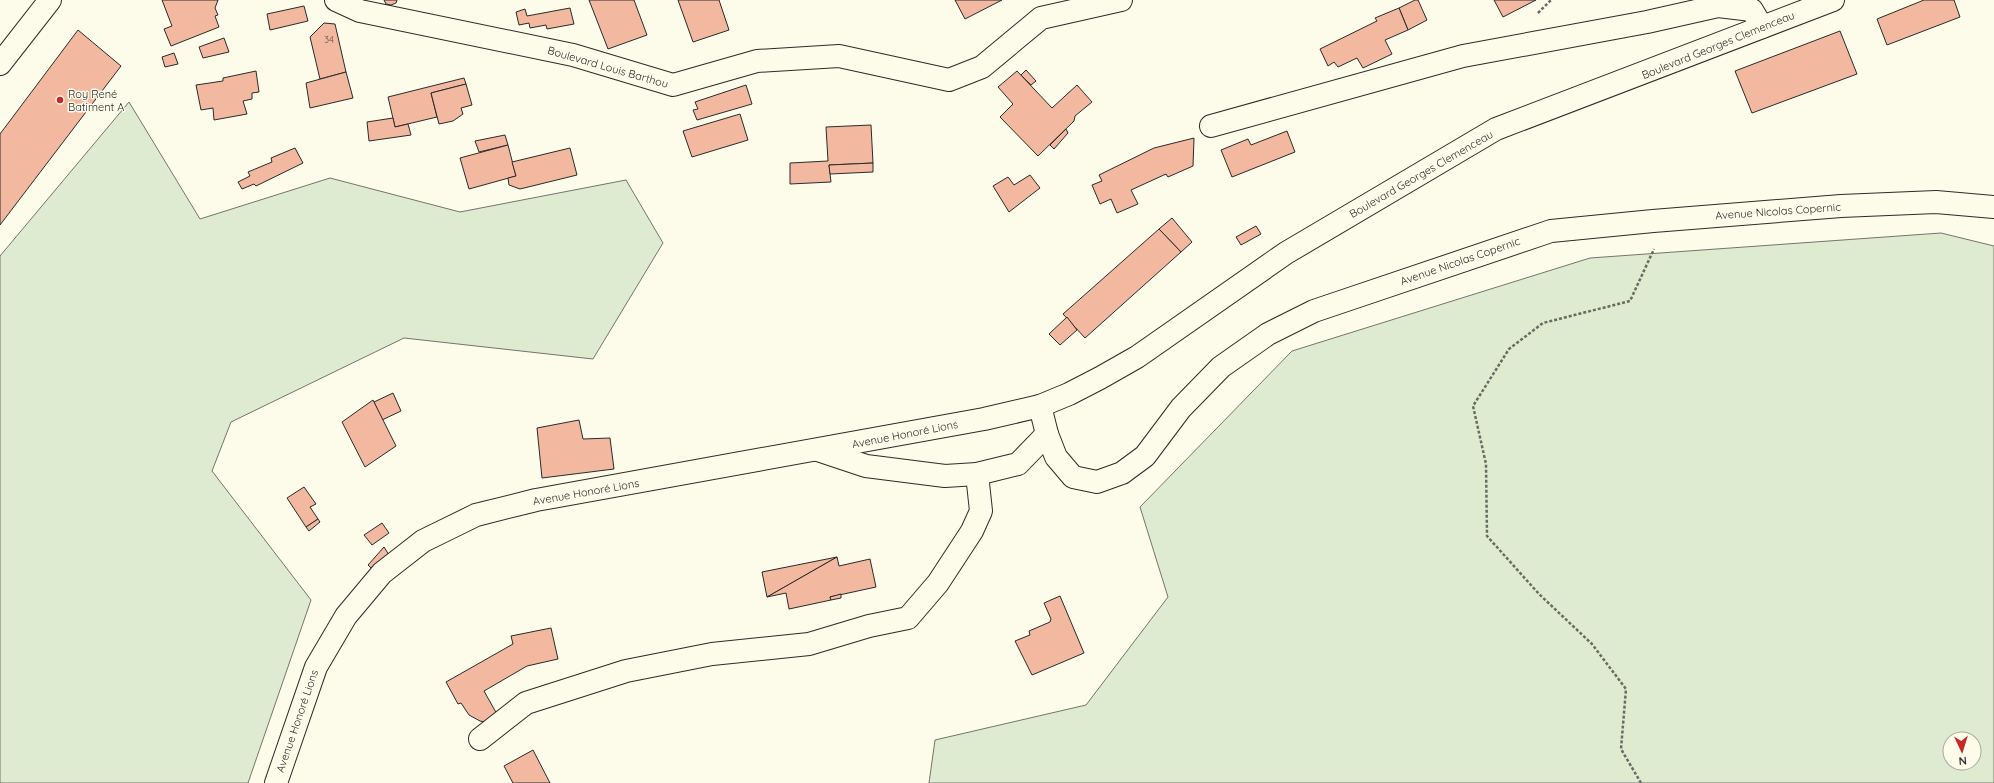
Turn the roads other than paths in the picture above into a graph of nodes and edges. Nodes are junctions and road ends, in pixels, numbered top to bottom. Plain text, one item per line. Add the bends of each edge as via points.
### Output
1 (50, 0) edge
2 (336, 0) edge
3 (1121, 0) edge
4 (1833, 0) edge
5 (1762, 27) junction
6 (0, 64) edge
7 (1211, 126) dead end
8 (1994, 207) edge
9 (1040, 406) junction
10 (1047, 434) junction
11 (818, 450) junction
12 (977, 474) junction
13 (480, 739) dead end
14 (276, 783) edge

1 - 6 street
2 - 3 street, Boulevard Louis Barthou via 360,11 572,55 673,86 757,61 839,56 948,80 982,67 1041,18
4 - 5 street, Boulevard Georges Clemenceau
5 - 7 street via 1752,10 1718,6 1464,56
5 - 9 street, Boulevard Georges Clemenceau via 1496,130 1286,253 1137,357 1069,394
8 - 10 street, Avenue Nicolas Copernic via 1936,202 1841,206 1551,231 1314,311 1268,334 1221,367 1181,408 1145,456 1122,473 1097,482 1073,477 1056,457
9 - 10 street, Avenue Nicolas Copernic
9 - 11 street, Avenue Honoré Lions
10 - 12 street via 1018,464
11 - 12 street via 866,466 945,476
11 - 14 street, Avenue Honoré Lions via 536,500 476,515 422,541 382,573 346,616 316,667
12 - 13 street via 981,511 972,531 938,583 908,618 869,626 809,644 712,654 626,671 526,703

